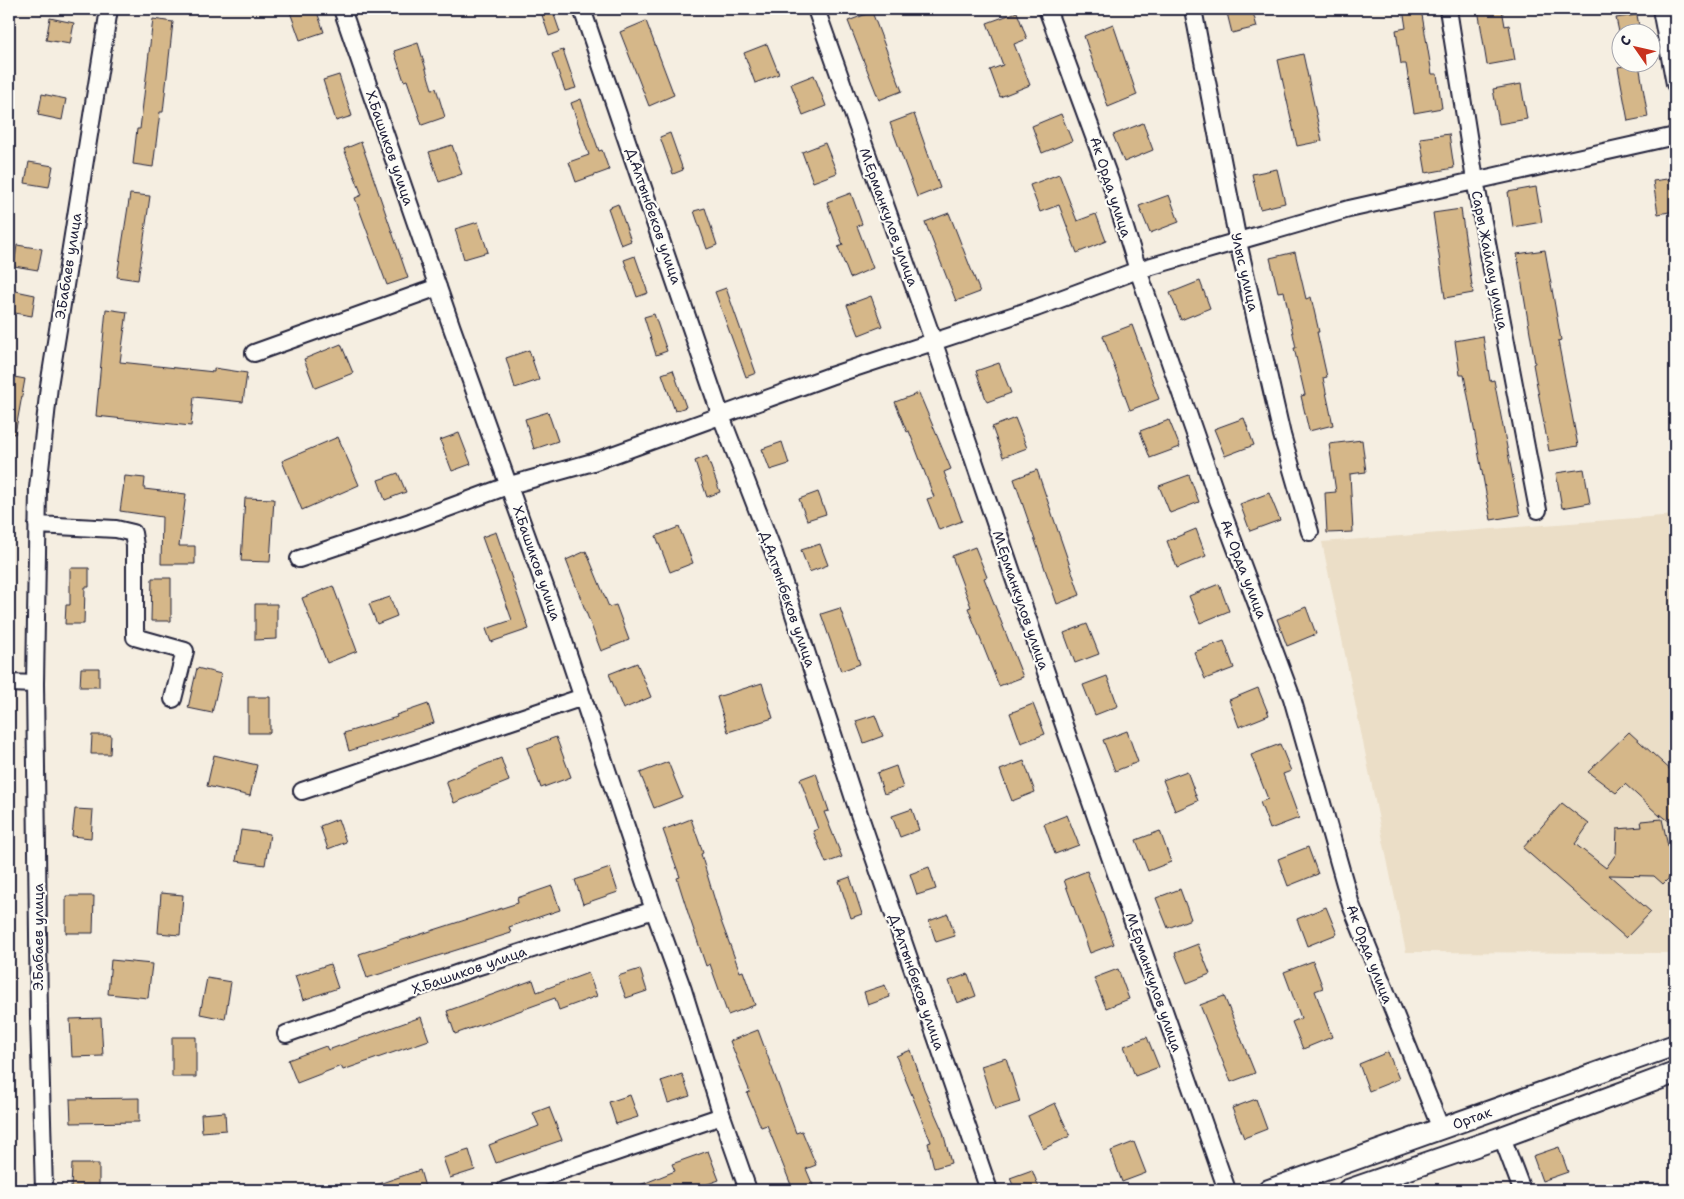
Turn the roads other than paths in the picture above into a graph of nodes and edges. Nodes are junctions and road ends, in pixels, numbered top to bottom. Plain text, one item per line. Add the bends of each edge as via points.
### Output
1 (109, 9) edge
2 (342, 9) edge
3 (582, 9) edge
4 (816, 9) edge
5 (1047, 9) edge
6 (1193, 9) edge
7 (1448, 9) edge
8 (1661, 9) edge
9 (1675, 84) edge
10 (1675, 136) edge
11 (1475, 180) junction
12 (1238, 242) junction
13 (1138, 270) junction
14 (438, 287) junction
15 (934, 343) junction
16 (254, 353) dead end
17 (722, 416) junction
18 (510, 485) junction
19 (1538, 510) dead end
20 (37, 525) junction
21 (1310, 532) dead end
22 (299, 558) dead end
23 (9, 683) edge
24 (35, 684) junction
25 (584, 697) junction
26 (173, 700) dead end
27 (302, 790) dead end
28 (654, 910) junction
29 (286, 1034) dead end
30 (1675, 1045) edge
31 (1675, 1073) edge
32 (722, 1116) junction
33 (1440, 1129) junction
34 (1502, 1137) junction
35 (44, 1190) edge
36 (505, 1190) edge
37 (748, 1190) edge
38 (989, 1190) edge
39 (1227, 1190) edge
40 (1269, 1190) edge
41 (1348, 1190) edge
42 (1522, 1190) edge

1 - 20 street, Э.Бабаев улица via 49,386
2 - 14 street, Х.Башиков улица
3 - 17 street, Д.Алтынбеков улица
4 - 15 street, М.Ерманкулов улица
5 - 13 street, Ак Орда улица via 1110,180
6 - 12 street, Улыс улица
7 - 11 street, Сары Жайлау улица
8 - 9 street
10 - 11 street
11 - 12 street via 1349,209
11 - 19 street, Сары Жайлау улица
12 - 13 street
12 - 21 street, Улыс улица via 1282,435
13 - 15 street
13 - 33 street, Ак Орда улица via 1219,503 1292,698 1351,905
14 - 16 street
14 - 18 street, Х.Башиков улица
15 - 17 street via 830,376
15 - 39 street, М.Ерманкулов улица
17 - 18 street via 593,462
17 - 38 street, Д.Алтынбеков улица via 774,552 858,811
18 - 22 street
18 - 25 street, Х.Башиков улица
20 - 24 street, Э.Бабаев улица
20 - 26 street via 116,529 133,533 135,637 184,651
23 - 24 street
24 - 35 street, Э.Бабаев улица
25 - 27 street
25 - 28 street, Х.Башиков улица
28 - 29 street, Х.Башиков улица via 470,969
28 - 32 street, Х.Башиков улица
30 - 33 street, Ортак
31 - 34 street, Ортак
32 - 36 street
32 - 37 street, Х.Башиков улица
33 - 40 street, Ортак
34 - 41 street, Ортак
34 - 42 street

